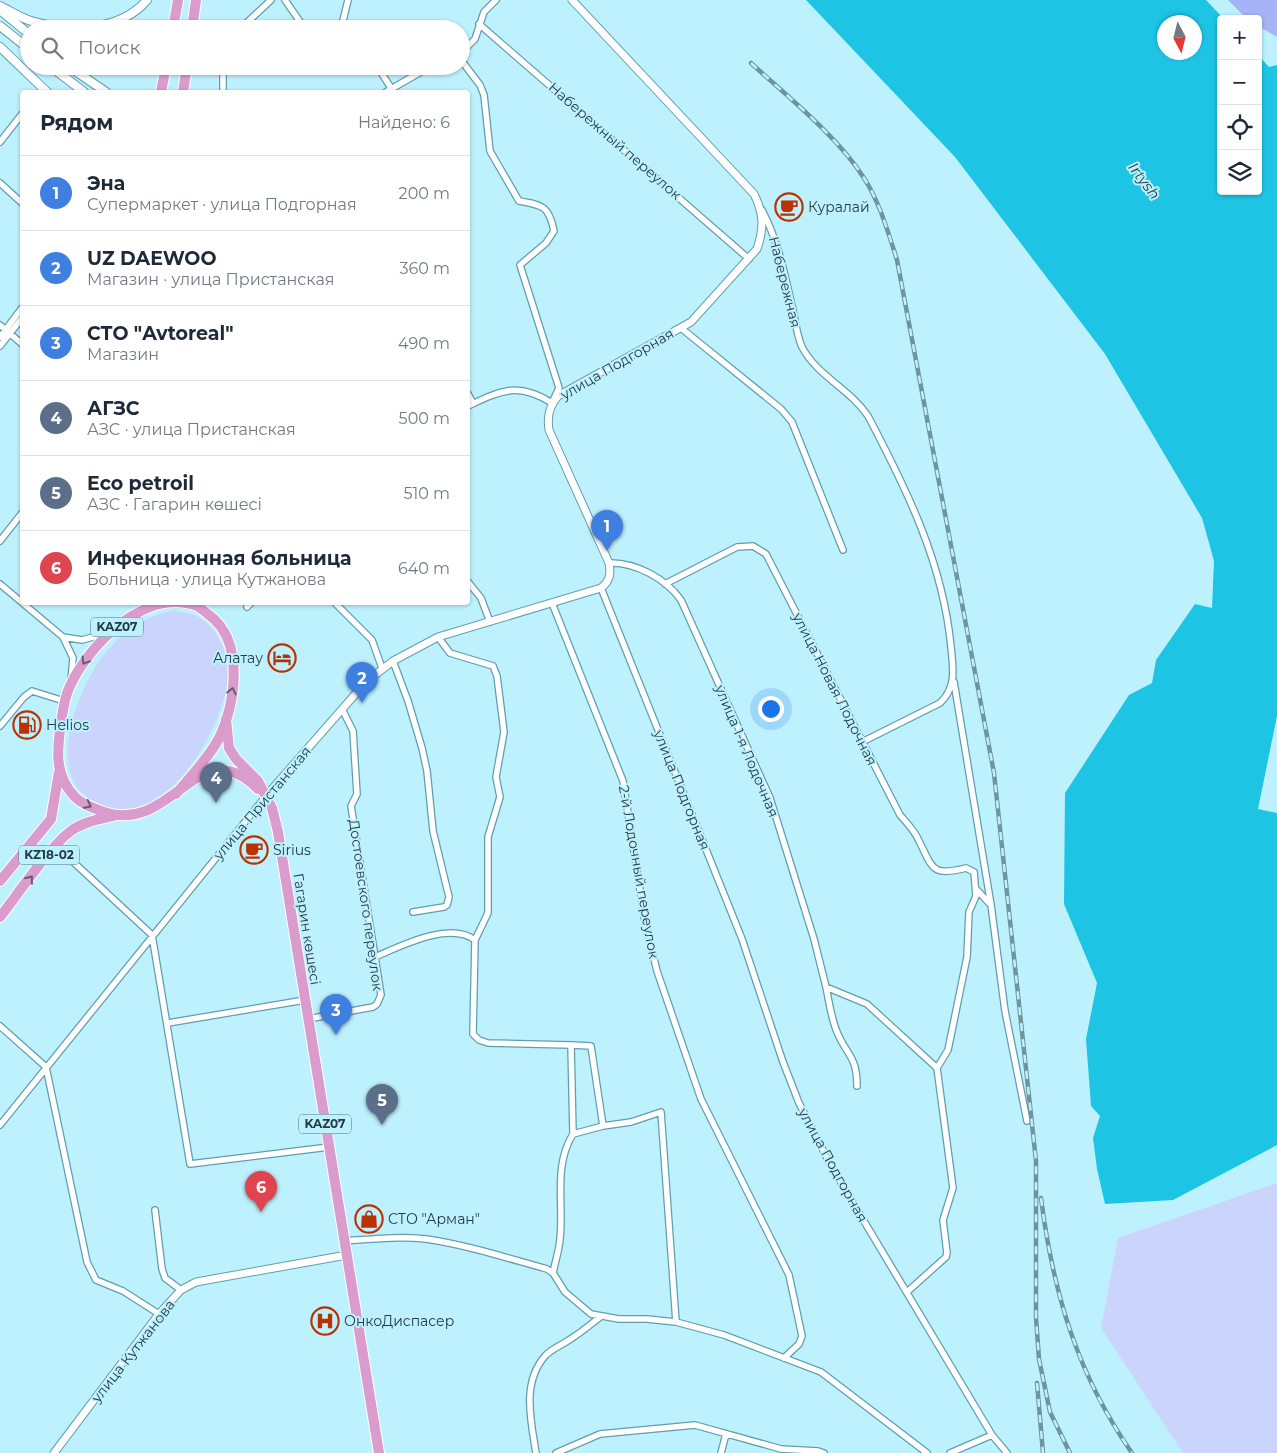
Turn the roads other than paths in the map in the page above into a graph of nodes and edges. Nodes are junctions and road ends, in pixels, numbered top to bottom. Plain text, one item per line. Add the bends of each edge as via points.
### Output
1 (147, 0) edge
2 (178, 0) edge
3 (196, 0) edge
4 (271, 0) edge
5 (285, 0) edge
6 (348, 0) edge
7 (496, 0) edge
8 (572, 0) edge
9 (0, 6) edge
10 (0, 10) edge
11 (28, 20) edge
12 (119, 20) edge
13 (175, 20) edge
14 (193, 20) edge
15 (250, 20) edge
16 (299, 20) edge
17 (343, 20) edge
18 (479, 24) junction
19 (0, 26) edge
20 (20, 27) edge
21 (20, 42) edge
22 (470, 45) edge
23 (0, 47) edge
24 (20, 67) edge
25 (470, 72) edge
26 (29, 75) edge
27 (62, 75) edge
28 (81, 75) edge
29 (164, 75) edge
30 (186, 75) edge
31 (223, 75) edge
32 (380, 75) edge
33 (415, 75) edge
34 (44, 90) edge
35 (81, 90) edge
36 (103, 90) edge
37 (161, 90) edge
38 (183, 90) edge
39 (223, 90) edge
40 (388, 90) edge
41 (20, 117) edge
42 (0, 142) edge
43 (0, 183) edge
44 (20, 201) edge
45 (762, 210) junction
46 (749, 259) junction
47 (20, 311) edge
48 (20, 320) edge
49 (0, 325) edge
50 (681, 328) junction
51 (8, 332) junction
52 (0, 337) edge
53 (20, 342) edge
54 (0, 346) edge
55 (552, 403) junction
56 (470, 405) edge
57 (20, 516) edge
58 (0, 541) edge
59 (843, 550) dead end
60 (609, 563) junction
61 (0, 584) edge
62 (470, 584) edge
63 (665, 584) junction
64 (601, 588) junction
65 (20, 601) edge
66 (552, 603) junction
67 (25, 605) edge
68 (197, 605) edge
69 (337, 605) edge
70 (145, 606) edge
71 (490, 622) junction
72 (116, 628) junction
73 (63, 637) junction
74 (438, 637) junction
75 (392, 661) junction
76 (382, 668) junction
77 (954, 682) junction
78 (70, 685) junction
79 (64, 701) junction
80 (342, 709) junction
81 (226, 720) junction
82 (0, 726) edge
83 (862, 742) junction
84 (59, 772) junction
85 (176, 794) junction
86 (266, 796) junction
87 (113, 816) junction
88 (56, 846) junction
89 (0, 881) edge
90 (976, 888) junction
91 (991, 905) junction
92 (413, 912) dead end
93 (0, 917) edge
94 (152, 935) junction
95 (475, 940) junction
96 (375, 957) junction
97 (826, 987) junction
98 (305, 1000) junction
99 (308, 1019) junction
100 (168, 1024) junction
101 (0, 1026) edge
102 (571, 1045) junction
103 (46, 1067) junction
104 (937, 1068) junction
105 (857, 1086) dead end
106 (1028, 1122) dead end
107 (0, 1125) edge
108 (603, 1126) junction
109 (573, 1134) junction
110 (329, 1147) junction
111 (155, 1210) dead end
112 (345, 1241) junction
113 (347, 1255) junction
114 (553, 1273) junction
115 (181, 1290) junction
116 (907, 1292) junction
117 (159, 1314) junction
118 (600, 1317) junction
119 (676, 1322) junction
120 (784, 1358) junction
121 (726, 1434) junction
122 (992, 1435) junction
123 (964, 1450) edge
124 (54, 1453) edge
125 (379, 1453) edge
126 (536, 1453) edge
127 (556, 1453) edge
128 (721, 1453) edge
129 (824, 1453) edge
130 (927, 1453) edge
131 (950, 1453) edge
132 (1007, 1453) edge

1 - 12 main road
2 - 13 highway
3 - 14 highway
4 - 15 street
5 - 16 street
6 - 17 street
7 - 18 street via 484,12
8 - 45 street, Набережная via 746,184
9 - 11 main road
10 - 20 main road
18 - 22 street via 475,40
18 - 46 street, Набережный переулок
19 - 21 main road
23 - 24 main road
25 - 55 street via 484,95 490,151 519,201 541,205 551,216 554,231 546,243 520,265 560,388
26 - 34 main road
27 - 35 main road
28 - 36 main road
29 - 37 highway
30 - 38 highway
31 - 39 street
32 - 40 street
33 - 40 street
41 - 42 street
43 - 44 street
45 - 46 street, улица Подгорная via 761,237 757,250
45 - 77 street, Набережная via 774,232 801,345 818,369 862,407 904,484 944,591
46 - 50 street, улица Подгорная via 691,322
47 - 51 street
48 - 51 street
49 - 51 street
50 - 55 street, улица Подгорная via 558,396
50 - 59 street via 781,409 792,422
51 - 52 street
51 - 53 street
51 - 54 street
55 - 56 street via 535,392 516,389
55 - 60 street, улица Подгорная via 548,414 549,430
57 - 58 street
60 - 63 street, улица 1-я Лодочная via 636,566
60 - 64 street via 609,578
61 - 65 street
62 - 71 street via 481,598
63 - 83 street, улица Новая Лодочная via 737,547 746,545 760,549 766,554
63 - 97 street, улица 1-я Лодочная via 682,600 770,798
64 - 66 street, улица Пристанская
64 - 116 street, улица Подгорная via 742,939 799,1103 831,1166
66 - 71 street, улица Пристанская
66 - 120 street, 2-й Лодочный переулок via 623,781 645,922 657,971 701,1099 789,1275 802,1336 794,1350
67 - 73 street
81 -> 68 highway, KAZ07 via 234,681 232,649 219,622
69 - 76 street via 372,640
70 - 72 highway, KAZ07
71 - 74 street, улица Пристанская
72 - 73 street via 82,640
72 -> 78 highway, KAZ07 via 90,652
73 - 78 street via 73,658
74 - 75 street, улица Пристанская
74 - 95 street via 450,653 493,666 504,732 496,776 500,797 488,837 488,913
75 - 76 street, улица Пристанская
75 - 92 street via 422,748 433,831 449,897 444,907
76 - 80 street, улица Пристанская
77 - 83 street via 940,703
77 - 91 street, Набережная
78 - 79 highway, KAZ07
79 - 82 street via 32,692 24,696
79 - 84 highway, KAZ07 via 56,754
80 - 86 street, улица Пристанская
80 - 96 street, Достоевского переулок via 353,731 357,794 352,806
81 - 85 highway, KAZ07 via 218,740
81 - 86 highway, KAZ07 via 229,748 236,759 254,774
83 - 90 street, улица Новая Лодочная via 900,815 920,841 930,866 946,871 972,869
84 -> 87 highway, KAZ07 via 74,796 85,805
84 - 89 highway, KZ18-02 via 50,819
85 - 86 highway, KAZ07 via 207,771 225,768 250,780
85 - 87 highway, KAZ07 via 135,815
86 - 94 street, улица Пристанская
86 - 98 highway, Гагарин көшесі / KAZ07 via 278,832
87 - 88 highway, KZ18-02 via 72,830
93 -> 88 highway, KZ18-02
88 - 94 street
90 - 91 street
90 - 104 street via 969,912 967,957 948,1050
91 - 106 street, Набережная via 1006,1011
94 - 100 street
94 - 103 street, улица Пристанская
95 - 96 street via 459,932 418,939
95 - 102 street via 473,1034 488,1043
96 - 99 street, Достоевского переулок via 381,995 377,1004
97 - 104 street via 867,1004
97 - 105 street, улица 1-я Лодочная via 837,1033 857,1070
98 - 99 highway, Гагарин көшесі / KAZ07
98 - 100 street
99 - 110 highway, Гагарин көшесі / KAZ07
100 - 110 street via 190,1164
101 - 103 street
102 - 108 street via 591,1046
102 - 109 street
103 - 107 street, улица Пристанская
103 - 117 street via 89,1269 96,1280 123,1291
104 - 116 street via 953,1188 943,1220 947,1253
108 - 109 street
108 - 119 street via 631,1122 661,1112
109 - 114 street via 561,1162 560,1239
110 - 112 highway, Гагарин көшесі / KAZ07
111 - 115 street via 162,1269 165,1278
112 - 113 highway, Гагарин көшесі / KAZ07
112 - 114 street via 425,1239
113 - 115 street, улица Кутжанова via 196,1282
113 - 125 highway, Гагарин көшесі / KAZ07
114 - 118 street via 565,1292 582,1308
115 - 117 street, улица Кутжанова
116 - 122 street, улица Подгорная
117 - 124 street, улица Кутжанова
118 - 119 street
118 - 126 street via 544,1357 534,1377 529,1409
119 - 120 street via 724,1334
120 - 130 street via 821,1372
121 - 127 street via 695,1425 619,1431 600,1434
121 - 128 street
121 - 129 street via 781,1449
122 - 123 street
122 - 132 street, улица Подгорная
123 - 131 street

